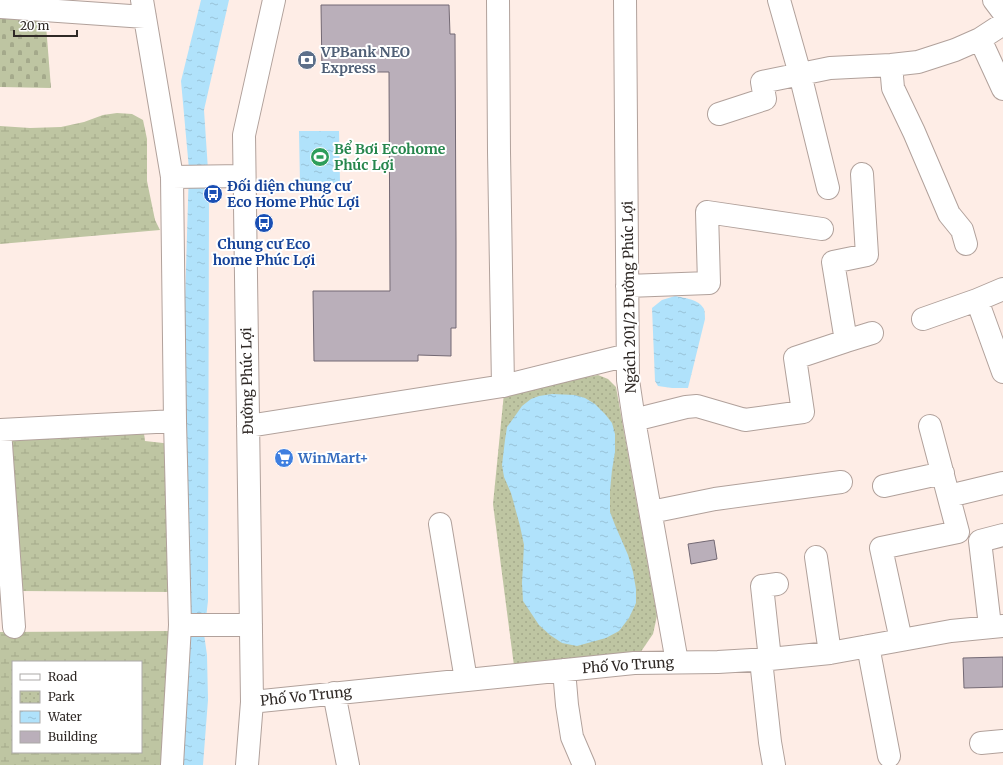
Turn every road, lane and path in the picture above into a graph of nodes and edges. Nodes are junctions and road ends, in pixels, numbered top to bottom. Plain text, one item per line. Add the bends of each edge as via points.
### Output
1 (274, 0) edge
2 (498, 0) edge
3 (625, 0) edge
4 (779, 0) edge
5 (994, 0) edge
6 (0, 7) edge
7 (143, 8) edge
8 (1003, 12) edge
9 (1003, 24) edge
10 (980, 39) junction
11 (891, 65) junction
12 (800, 74) junction
13 (1003, 89) edge
14 (719, 114) dead end
15 (862, 174) dead end
16 (244, 176) junction
17 (178, 177) junction
18 (828, 188) dead end
19 (822, 229) dead end
20 (966, 244) dead end
21 (627, 286) junction
22 (1003, 289) edge
23 (977, 300) junction
24 (923, 319) dead end
25 (872, 333) dead end
26 (846, 341) junction
27 (628, 355) junction
28 (1003, 372) edge
29 (503, 386) junction
30 (634, 420) junction
31 (175, 421) junction
32 (248, 426) junction
33 (930, 426) dead end
34 (0, 430) edge
35 (943, 472) junction
36 (841, 482) dead end
37 (1003, 483) edge
38 (884, 486) dead end
39 (949, 496) junction
40 (651, 512) junction
41 (440, 524) dead end
42 (1003, 535) edge
43 (816, 557) dead end
44 (777, 584) dead end
45 (251, 625) junction
46 (181, 626) junction
47 (997, 626) edge
48 (14, 627) dead end
49 (901, 640) junction
50 (868, 646) junction
51 (830, 653) junction
52 (766, 660) junction
53 (676, 662) junction
54 (564, 670) junction
55 (466, 680) junction
56 (334, 693) junction
57 (252, 702) junction
58 (1003, 741) edge
59 (981, 743) dead end
60 (888, 756) dead end
61 (172, 765) edge
62 (247, 765) edge
63 (348, 765) edge
64 (584, 765) edge
65 (774, 765) edge

1 - 16 street, Đường Phúc Lợi via 244,135
2 - 29 street
3 - 21 street, Ngách 201/2 Đường Phúc Lợi
4 - 12 street
5 - 8 street
6 - 7 street
7 - 17 street
9 - 10 street
10 - 11 street via 918,62
10 - 13 street
11 - 12 street via 830,68
11 - 20 street via 893,88 949,214 962,230
12 - 14 street via 762,82 765,99
12 - 18 street
15 - 26 street via 867,255 833,262
16 - 17 street
16 - 32 street, Đường Phúc Lợi
17 - 31 street
19 - 21 street via 707,212 709,283
21 - 27 street, Ngách 201/2 Đường Phúc Lợi
22 - 23 street
23 - 24 street
23 - 28 street
25 - 26 street
26 - 30 street via 795,358 803,412 745,420 697,406
27 - 29 street
27 - 30 street, Ngách 201/2 Đường Phúc Lợi via 628,380
29 - 32 street
30 - 40 street, Ngách 201/2 Đường Phúc Lợi
31 - 34 street
31 - 46 street
32 - 45 street, Đường Phúc Lợi
33 - 35 street
34 - 48 street
35 - 38 street
35 - 39 street
36 - 40 street via 715,499
37 - 39 street
39 - 49 street via 958,532 881,548
40 - 53 street, Ngách 201/2 Đường Phúc Lợi
41 - 55 street
42 - 47 street via 980,541
43 - 51 street
44 - 52 street via 762,586
45 - 46 street
45 - 57 street, Đường Phúc Lợi
46 - 61 street
47 - 49 street, Phố Vo Trung
49 - 50 street, Phố Vo Trung
50 - 51 street, Phố Vo Trung
50 - 60 street
51 - 52 street, Phố Vo Trung
52 - 53 street, Phố Vo Trung
52 - 65 street via 770,742
53 - 54 street, Phố Vo Trung
54 - 55 street, Phố Vo Trung
54 - 64 street via 572,737
55 - 56 street, Phố Vo Trung
56 - 57 street, Phố Vo Trung
56 - 63 street
57 - 62 street, Đường Phúc Lợi
58 - 59 street

